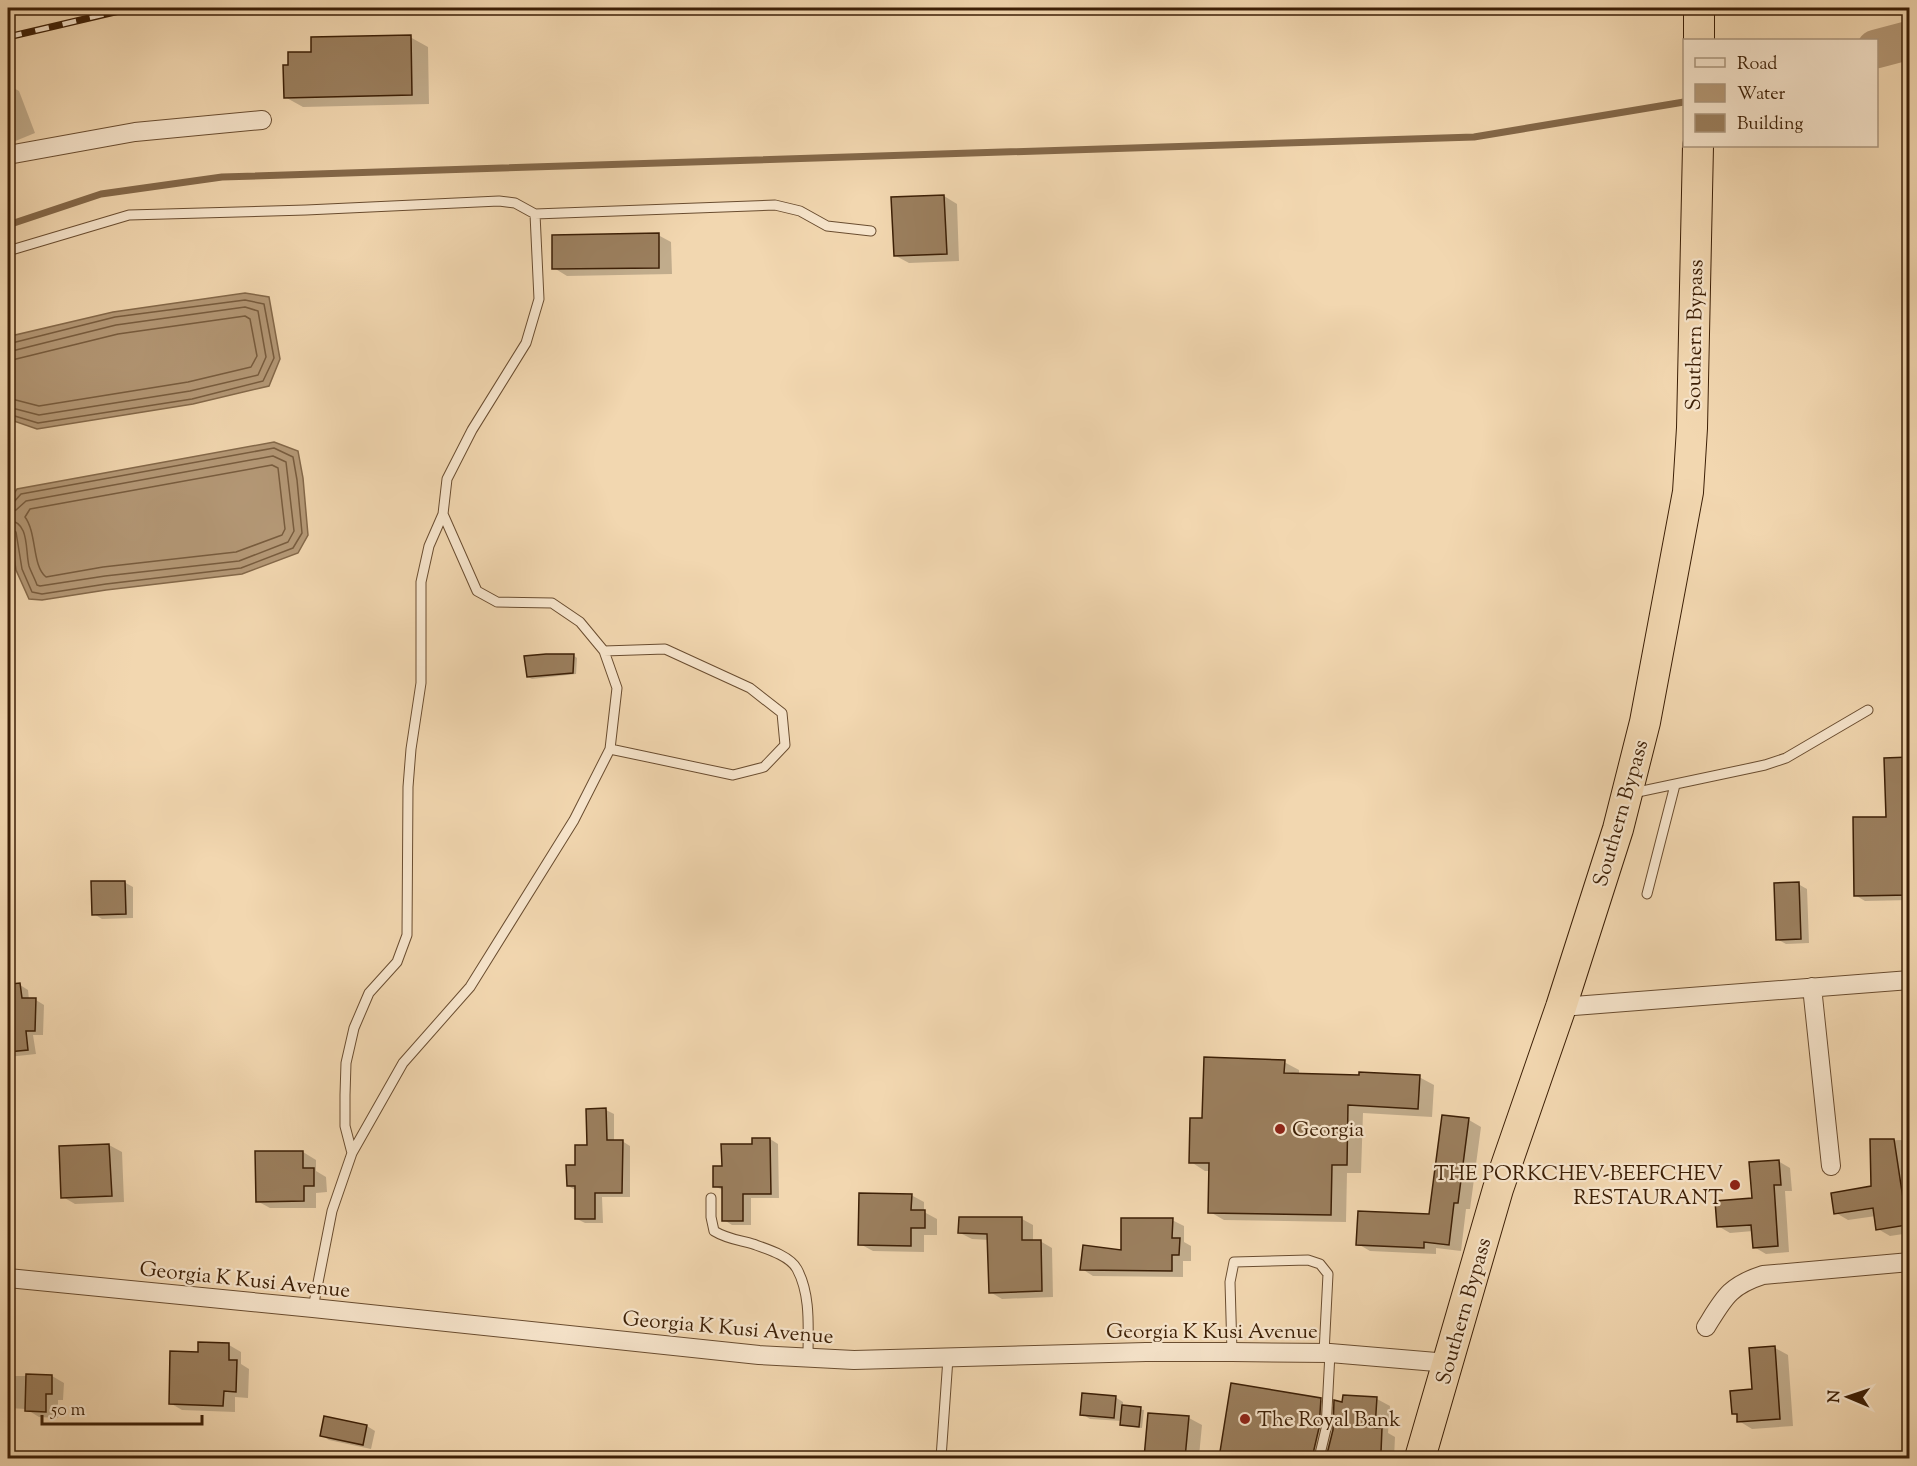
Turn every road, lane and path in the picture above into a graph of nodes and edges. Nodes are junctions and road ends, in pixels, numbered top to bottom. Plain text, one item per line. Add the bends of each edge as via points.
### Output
1 (1699, 8) edge
2 (1699, 39) edge
3 (262, 120) dead end
4 (1698, 147) edge
5 (8, 155) edge
6 (535, 214) junction
7 (872, 231) dead end
8 (8, 250) edge
9 (443, 514) junction
10 (604, 651) junction
11 (1868, 710) dead end
12 (610, 749) junction
13 (1675, 785) junction
14 (1628, 794) junction
15 (1647, 894) dead end
16 (1910, 980) edge
17 (1812, 987) junction
18 (1561, 1007) junction
19 (352, 1153) junction
20 (1831, 1166) dead end
21 (711, 1198) dead end
22 (1910, 1262) edge
23 (8, 1278) edge
24 (313, 1308) junction
25 (1706, 1327) dead end
26 (1232, 1352) junction
27 (1327, 1353) junction
28 (808, 1356) junction
29 (948, 1358) junction
30 (1448, 1363) junction
31 (941, 1458) edge
32 (1319, 1458) edge
33 (1420, 1458) edge

1 - 2 highway
3 - 5 street via 135,132
4 - 14 highway, Southern Bypass via 1688,492
6 - 7 lane via 776,205 800,211 827,226
6 - 8 lane via 515,203 499,201 129,215
6 - 9 lane via 539,299 526,343 447,479
9 - 10 lane via 477,591 497,602 552,603 580,622
9 - 19 lane via 429,546 421,582 421,683 408,787 407,935 398,962 369,993 354,1028 346,1063 345,1095 345,1126
10 - 12 lane via 617,688
10 - 12 lane via 664,649 750,688 782,713 785,745 764,767 733,775
11 - 13 lane via 1786,758
12 - 19 lane via 574,820 470,987 404,1063
13 - 14 lane
13 - 15 lane
14 - 18 highway, Southern Bypass
16 - 17 street
17 - 18 street
17 - 20 street
18 - 30 highway, Southern Bypass via 1498,1189
19 - 24 lane via 332,1211
21 - 28 lane via 714,1231 727,1239 780,1255 796,1268 808,1312
22 - 25 street via 1763,1275 1743,1282 1725,1296
23 - 24 street, Georgia K Kusi Avenue
24 - 28 street, Georgia K Kusi Avenue via 686,1348
26 - 27 street, Georgia K Kusi Avenue
26 - 27 lane via 1230,1282 1234,1262 1308,1260 1320,1264 1328,1274
26 - 29 street, Georgia K Kusi Avenue
27 - 30 street, Georgia K Kusi Avenue
27 - 32 lane via 1326,1429
28 - 29 street, Georgia K Kusi Avenue via 854,1360
29 - 31 lane
30 - 33 highway, Southern Bypass

